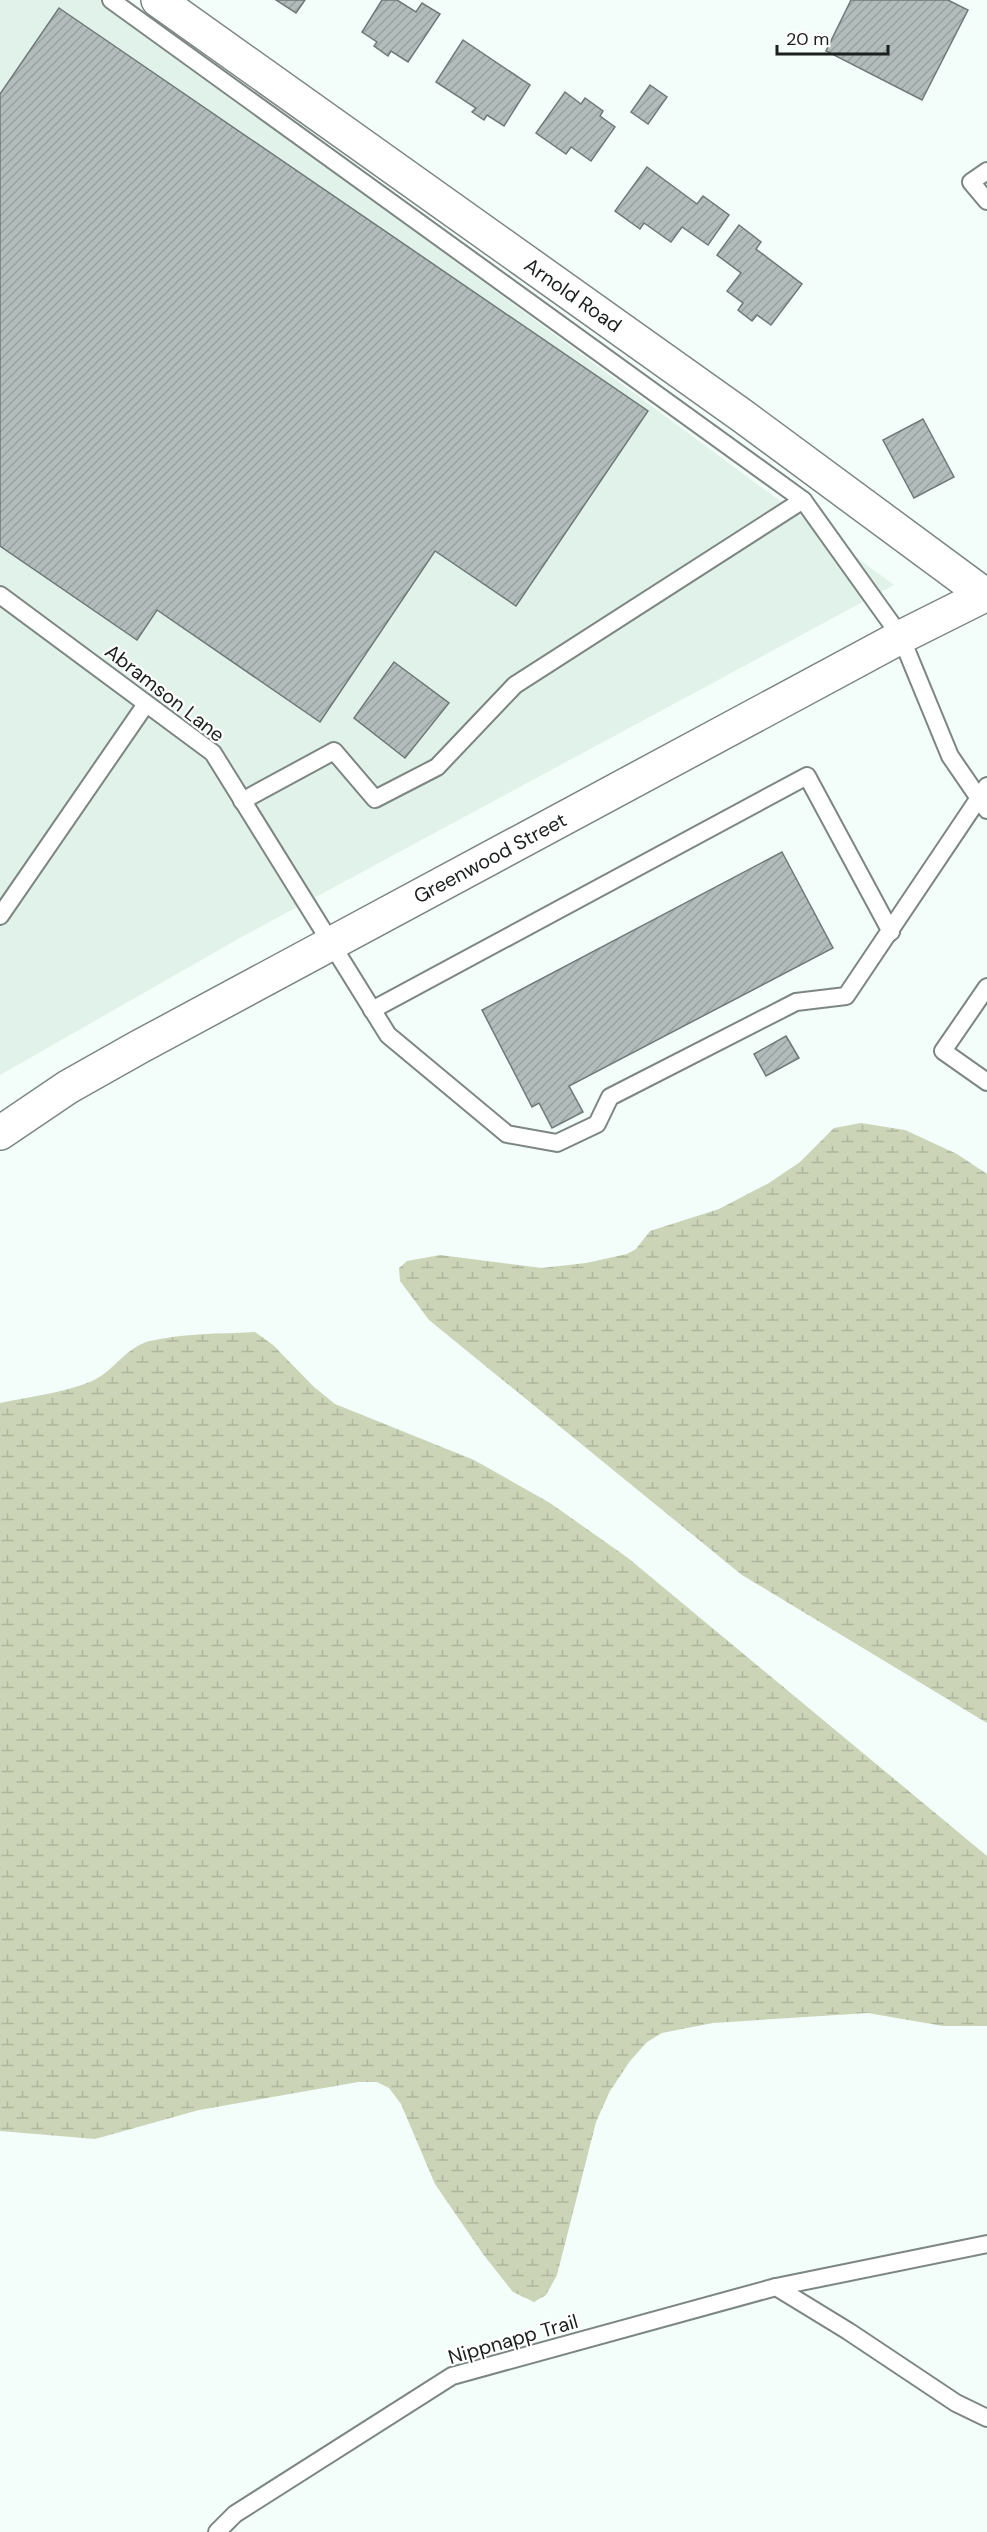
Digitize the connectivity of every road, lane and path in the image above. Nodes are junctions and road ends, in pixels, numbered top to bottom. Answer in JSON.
{"nodes":[{"id":1,"x":111,"y":0,"type":"edge"},
{"id":2,"x":158,"y":0,"type":"edge"},
{"id":3,"x":987,"y":171,"type":"edge"},
{"id":4,"x":987,"y":201,"type":"edge"},
{"id":5,"x":802,"y":500,"type":"junction"},
{"id":6,"x":986,"y":594,"type":"edge"},
{"id":7,"x":0,"y":595,"type":"edge"},
{"id":8,"x":901,"y":637,"type":"junction"},
{"id":9,"x":146,"y":704,"type":"junction"},
{"id":10,"x":984,"y":798,"type":"edge"},
{"id":11,"x":242,"y":801,"type":"junction"},
{"id":12,"x":0,"y":915,"type":"edge"},
{"id":13,"x":891,"y":932,"type":"junction"},
{"id":14,"x":331,"y":944,"type":"junction"},
{"id":15,"x":987,"y":987,"type":"edge"},
{"id":16,"x":372,"y":1010,"type":"junction"},
{"id":17,"x":987,"y":1082,"type":"edge"},
{"id":18,"x":0,"y":1133,"type":"edge"},
{"id":19,"x":987,"y":2244,"type":"edge"},
{"id":20,"x":776,"y":2287,"type":"junction"},
{"id":21,"x":987,"y":2418,"type":"edge"},
{"id":22,"x":217,"y":2532,"type":"edge"}],
"edges":[{"from":1,"to":5,"type":"lane"},
{"from":2,"to":6,"type":"main road","name":"Arnold Road"},
{"from":3,"to":4,"type":"lane"},
{"from":5,"to":8,"type":"lane"},
{"from":5,"to":11,"type":"lane"},
{"from":6,"to":8,"type":"main road","name":"Greenwood Street"},
{"from":7,"to":9,"type":"lane","name":"Abramson Lane"},
{"from":8,"to":10,"type":"lane"},
{"from":8,"to":14,"type":"main road","name":"Greenwood Street"},
{"from":9,"to":11,"type":"lane","name":"Abramson Lane"},
{"from":9,"to":12,"type":"lane"},
{"from":10,"to":13,"type":"lane","name":"Abramson Lane"},
{"from":11,"to":14,"type":"lane","name":"Abramson Lane"},
{"from":13,"to":16,"type":"lane","name":"Abramson Lane"},
{"from":13,"to":16,"type":"lane"},
{"from":14,"to":16,"type":"lane","name":"Abramson Lane"},
{"from":14,"to":18,"type":"main road","name":"Greenwood Street"},
{"from":15,"to":17,"type":"lane"},
{"from":19,"to":20,"type":"lane","name":"Nippnapp Trail"},
{"from":20,"to":21,"type":"lane"},
{"from":20,"to":22,"type":"lane","name":"Nippnapp Trail"}]}
